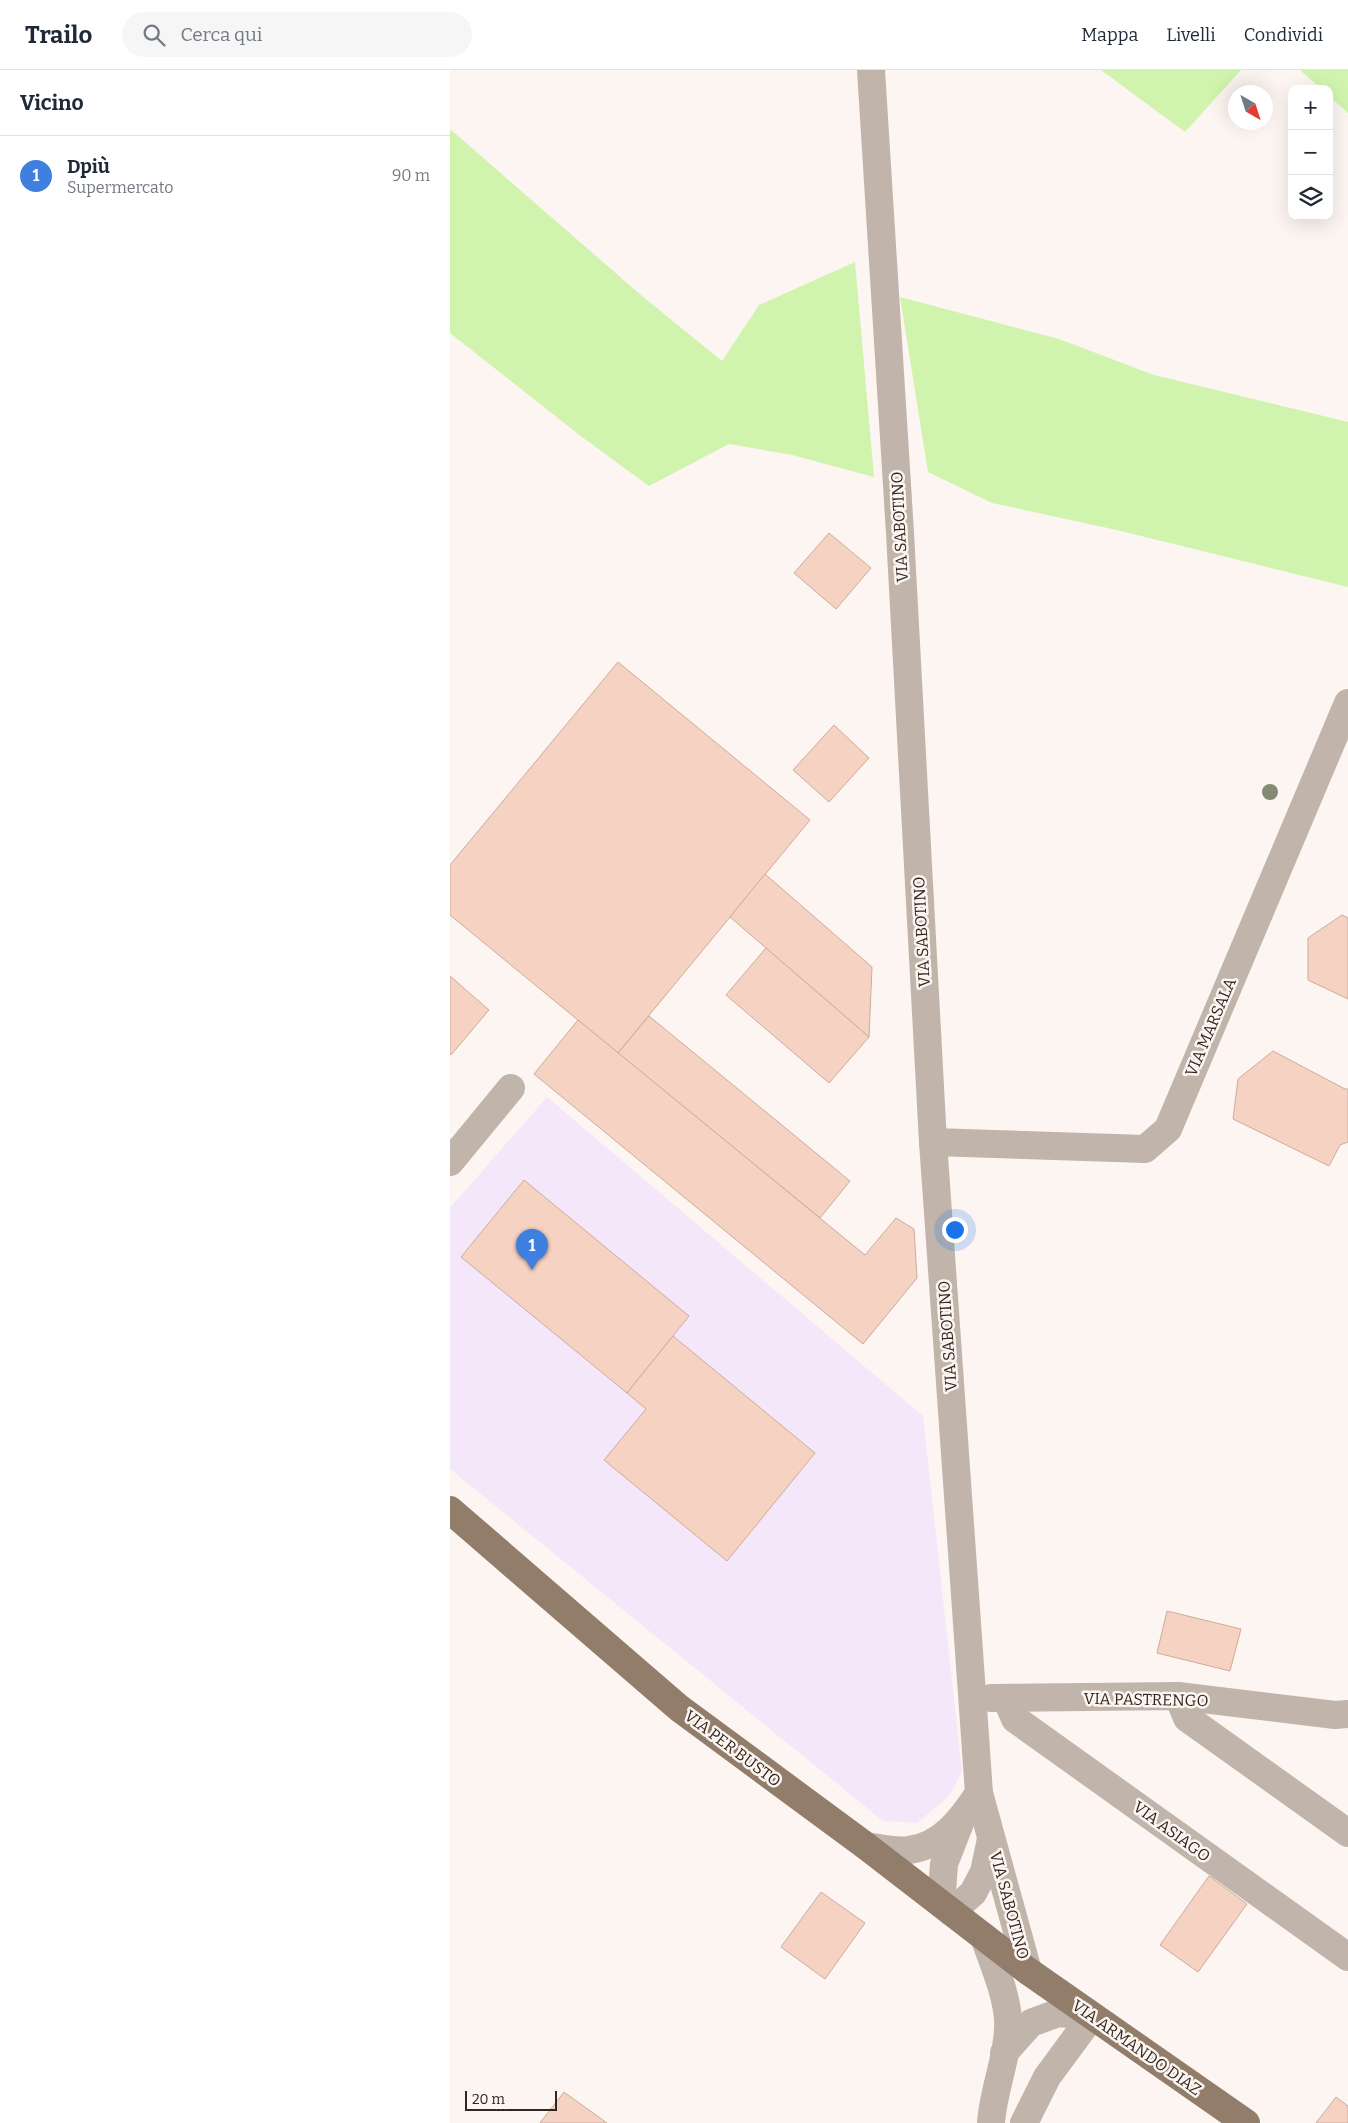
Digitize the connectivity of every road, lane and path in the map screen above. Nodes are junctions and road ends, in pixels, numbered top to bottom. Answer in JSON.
{"nodes":[{"id":1,"x":871,"y":70,"type":"edge"},
{"id":2,"x":1348,"y":703,"type":"edge"},
{"id":3,"x":511,"y":1088,"type":"dead end"},
{"id":4,"x":933,"y":1142,"type":"junction"},
{"id":5,"x":450,"y":1162,"type":"edge"},
{"id":6,"x":450,"y":1510,"type":"edge"},
{"id":7,"x":1178,"y":1696,"type":"junction"},
{"id":8,"x":973,"y":1698,"type":"junction"},
{"id":9,"x":1006,"y":1698,"type":"junction"},
{"id":10,"x":1348,"y":1714,"type":"edge"},
{"id":11,"x":979,"y":1793,"type":"junction"},
{"id":12,"x":961,"y":1820,"type":"junction"},
{"id":13,"x":1348,"y":1833,"type":"edge"},
{"id":14,"x":992,"y":1838,"type":"junction"},
{"id":15,"x":866,"y":1846,"type":"junction"},
{"id":16,"x":951,"y":1912,"type":"junction"},
{"id":17,"x":984,"y":1937,"type":"junction"},
{"id":18,"x":1348,"y":1957,"type":"edge"},
{"id":19,"x":1028,"y":1971,"type":"junction"},
{"id":20,"x":1092,"y":2016,"type":"junction"},
{"id":21,"x":1004,"y":2053,"type":"junction"},
{"id":22,"x":991,"y":2123,"type":"edge"},
{"id":23,"x":1024,"y":2123,"type":"edge"},
{"id":24,"x":1246,"y":2123,"type":"edge"}],
"edges":[{"from":1,"to":4,"type":"street","name":"VIA SABOTINO"},
{"from":2,"to":4,"type":"street","name":"VIA MARSALA"},
{"from":3,"to":5,"type":"street"},
{"from":4,"to":8,"type":"street","name":"VIA SABOTINO"},
{"from":6,"to":15,"type":"main road","name":"VIA PER BUSTO"},
{"from":7,"to":9,"type":"street","name":"VIA PASTRENGO"},
{"from":7,"to":10,"type":"street","name":"VIA PASTRENGO"},
{"from":7,"to":13,"type":"street"},
{"from":8,"to":9,"type":"street","name":"VIA PASTRENGO"},
{"from":8,"to":11,"type":"street","name":"VIA SABOTINO"},
{"from":9,"to":18,"type":"street","name":"VIA ASIAGO"},
{"from":11,"to":12,"type":"street"},
{"from":11,"to":14,"type":"street","name":"VIA SABOTINO"},
{"from":12,"to":15,"type":"street"},
{"from":12,"to":16,"type":"street"},
{"from":14,"to":16,"type":"street","name":"VIA SABOTINO"},
{"from":14,"to":19,"type":"street","name":"VIA SABOTINO"},
{"from":15,"to":16,"type":"main road","name":"VIA PER BUSTO"},
{"from":16,"to":17,"type":"main road","name":"VIA PER BUSTO"},
{"from":17,"to":19,"type":"main road","name":"VIA PER BUSTO"},
{"from":17,"to":21,"type":"street"},
{"from":19,"to":20,"type":"main road","name":"VIA ARMANDO DIAZ"},
{"from":20,"to":21,"type":"street"},
{"from":20,"to":23,"type":"street"},
{"from":20,"to":24,"type":"main road","name":"VIA ARMANDO DIAZ"},
{"from":21,"to":22,"type":"street"}]}
